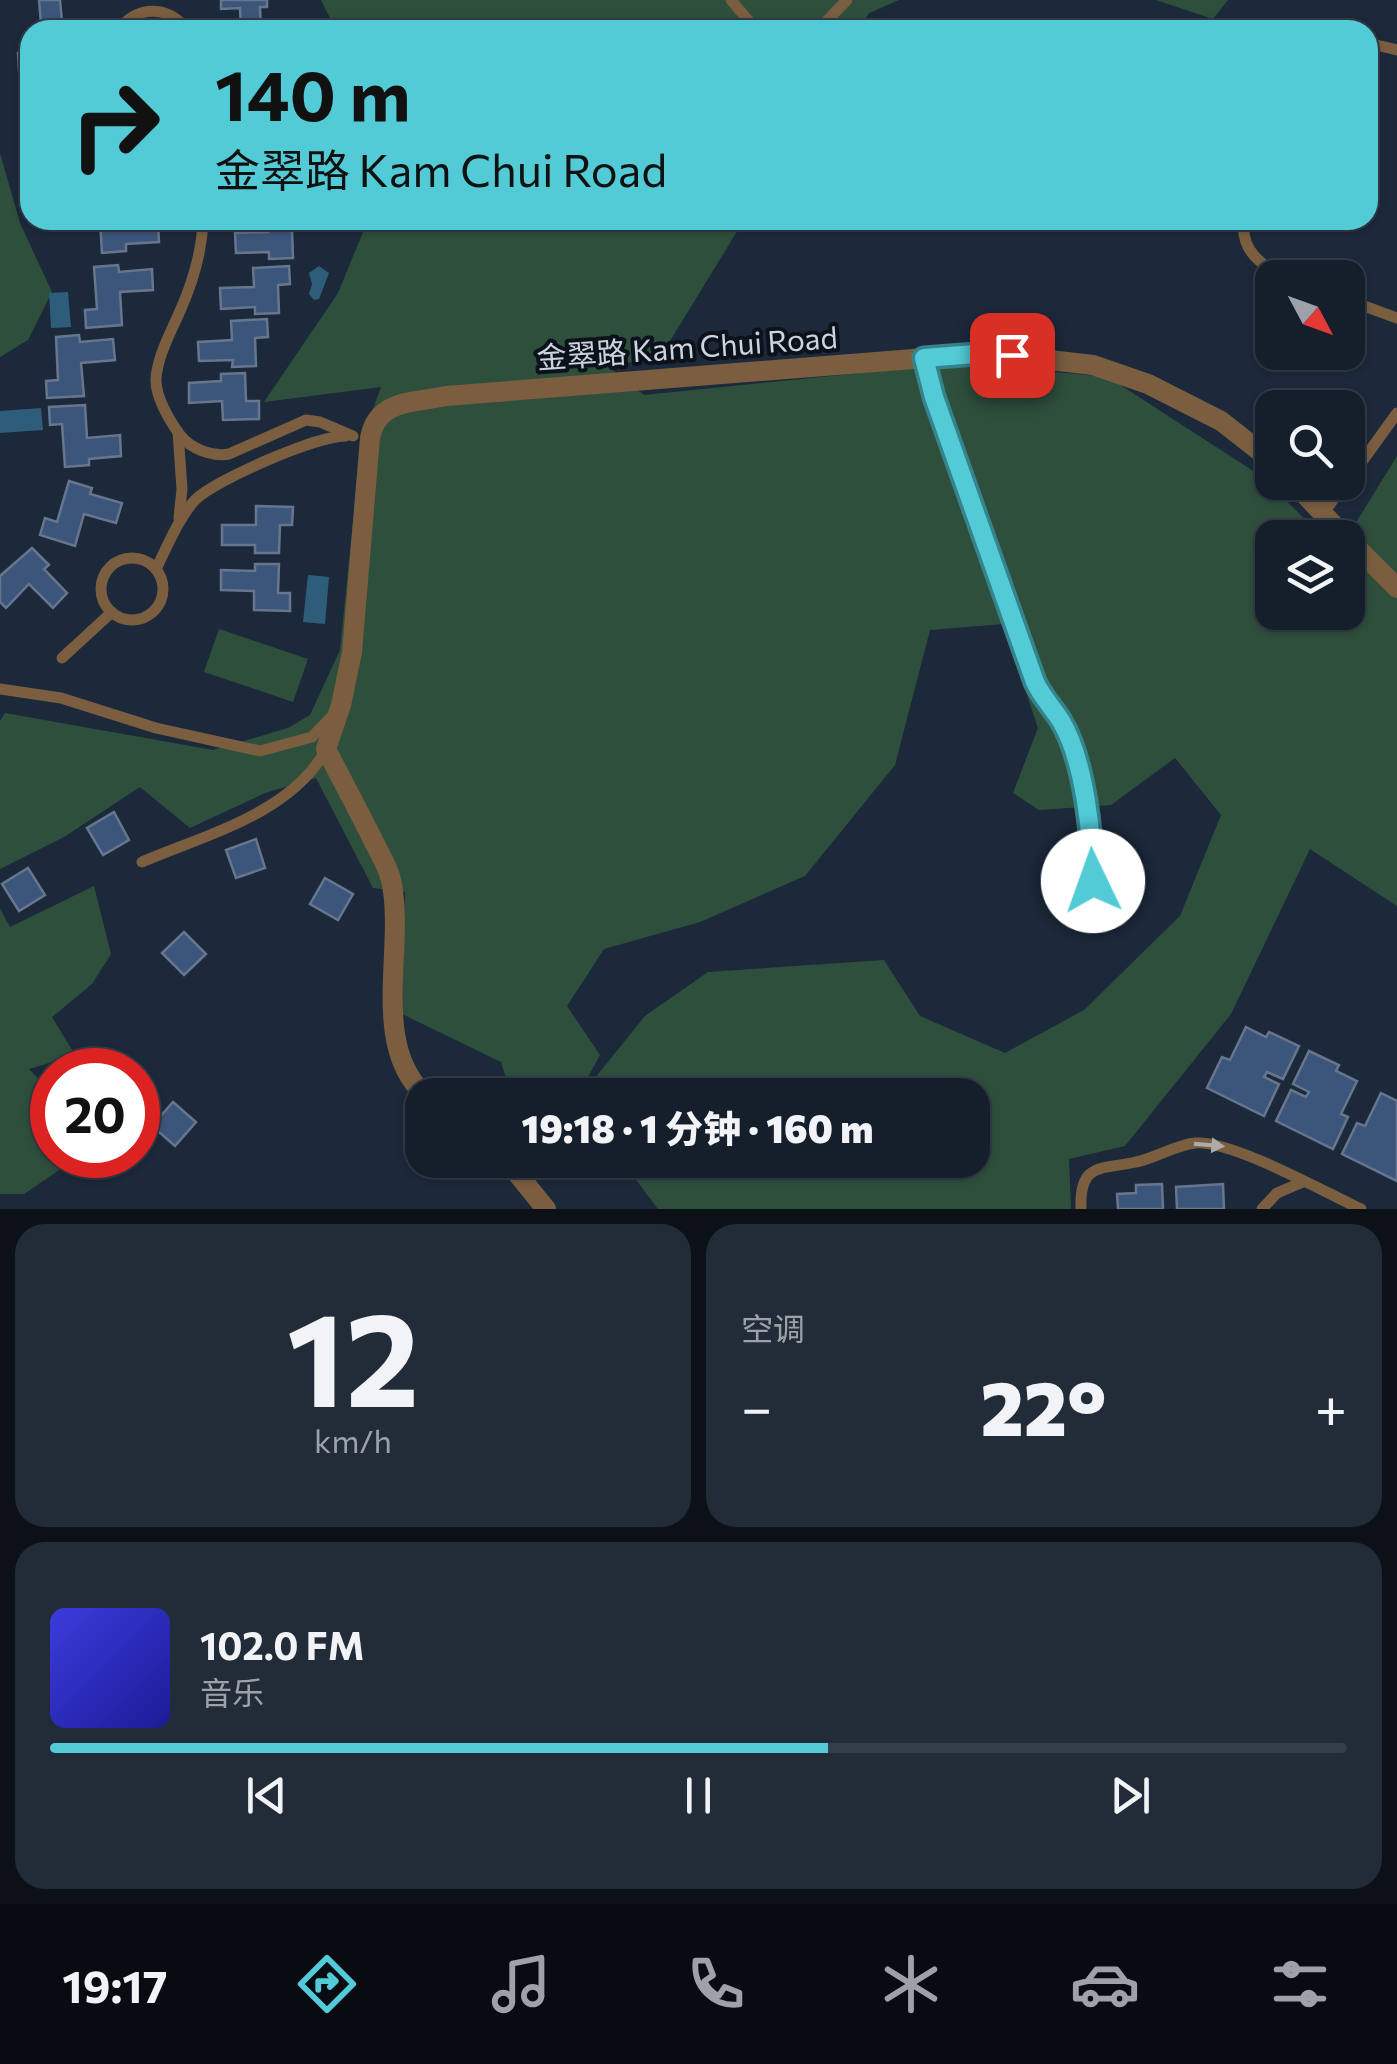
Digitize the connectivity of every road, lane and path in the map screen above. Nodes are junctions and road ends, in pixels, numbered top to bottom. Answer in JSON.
{"nodes":[{"id":1,"x":731,"y":0,"type":"edge"},
{"id":2,"x":847,"y":0,"type":"edge"},
{"id":3,"x":129,"y":20,"type":"edge"},
{"id":4,"x":178,"y":20,"type":"edge"},
{"id":5,"x":748,"y":20,"type":"edge"},
{"id":6,"x":828,"y":20,"type":"edge"},
{"id":7,"x":202,"y":230,"type":"edge"},
{"id":8,"x":1242,"y":230,"type":"edge"},
{"id":9,"x":1258,"y":260,"type":"edge"},
{"id":10,"x":1365,"y":306,"type":"edge"},
{"id":11,"x":1397,"y":318,"type":"edge"},
{"id":12,"x":924,"y":358,"type":"junction"},
{"id":13,"x":1397,"y":412,"type":"edge"},
{"id":14,"x":178,"y":432,"type":"junction"},
{"id":15,"x":362,"y":437,"type":"junction"},
{"id":16,"x":1255,"y":447,"type":"edge"},
{"id":17,"x":217,"y":456,"type":"junction"},
{"id":18,"x":1365,"y":457,"type":"edge"},
{"id":19,"x":238,"y":474,"type":"junction"},
{"id":20,"x":1311,"y":500,"type":"edge"},
{"id":21,"x":1334,"y":500,"type":"edge"},
{"id":22,"x":1324,"y":514,"type":"junction"},
{"id":23,"x":1330,"y":520,"type":"edge"},
{"id":24,"x":175,"y":532,"type":"junction"},
{"id":25,"x":1365,"y":556,"type":"edge"},
{"id":26,"x":156,"y":569,"type":"junction"},
{"id":27,"x":1397,"y":588,"type":"edge"},
{"id":28,"x":112,"y":612,"type":"junction"},
{"id":29,"x":62,"y":658,"type":"dead end"},
{"id":30,"x":0,"y":689,"type":"edge"},
{"id":31,"x":341,"y":705,"type":"junction"},
{"id":32,"x":326,"y":748,"type":"junction"},
{"id":33,"x":142,"y":862,"type":"dead end"},
{"id":34,"x":1088,"y":908,"type":"dead end"},
{"id":35,"x":409,"y":1078,"type":"edge"},
{"id":36,"x":521,"y":1178,"type":"edge"},
{"id":37,"x":1303,"y":1182,"type":"junction"},
{"id":38,"x":546,"y":1209,"type":"edge"},
{"id":39,"x":1081,"y":1209,"type":"edge"},
{"id":40,"x":1262,"y":1209,"type":"edge"},
{"id":41,"x":1361,"y":1209,"type":"edge"}],
"edges":[{"from":1,"to":5,"type":"lane"},
{"from":2,"to":6,"type":"lane"},
{"from":3,"to":4,"type":"lane"},
{"from":7,"to":14,"type":"lane"},
{"from":8,"to":9,"type":"lane"},
{"from":10,"to":11,"type":"lane"},
{"from":12,"to":15,"type":"street","name":"金翠路 Kam Chui Road"},
{"from":12,"to":16,"type":"street","name":"金翠路 Kam Chui Road"},
{"from":12,"to":34,"type":"lane"},
{"from":13,"to":18,"type":"lane"},
{"from":14,"to":17,"type":"lane"},
{"from":14,"to":24,"type":"lane"},
{"from":15,"to":17,"type":"lane"},
{"from":15,"to":19,"type":"lane"},
{"from":15,"to":31,"type":"street"},
{"from":17,"to":19,"type":"lane"},
{"from":19,"to":24,"type":"lane"},
{"from":20,"to":22,"type":"street"},
{"from":21,"to":22,"type":"lane"},
{"from":22,"to":23,"type":"street"},
{"from":24,"to":26,"type":"lane"},
{"from":25,"to":27,"type":"street"},
{"from":26,"to":28,"type":"lane"},
{"from":26,"to":28,"type":"lane"},
{"from":28,"to":29,"type":"lane"},
{"from":30,"to":31,"type":"lane"},
{"from":31,"to":32,"type":"street"},
{"from":32,"to":33,"type":"lane"},
{"from":32,"to":35,"type":"street"},
{"from":36,"to":38,"type":"street"},
{"from":39,"to":37,"type":"lane","one_way":true},
{"from":37,"to":40,"type":"lane"},
{"from":37,"to":41,"type":"lane"}]}
